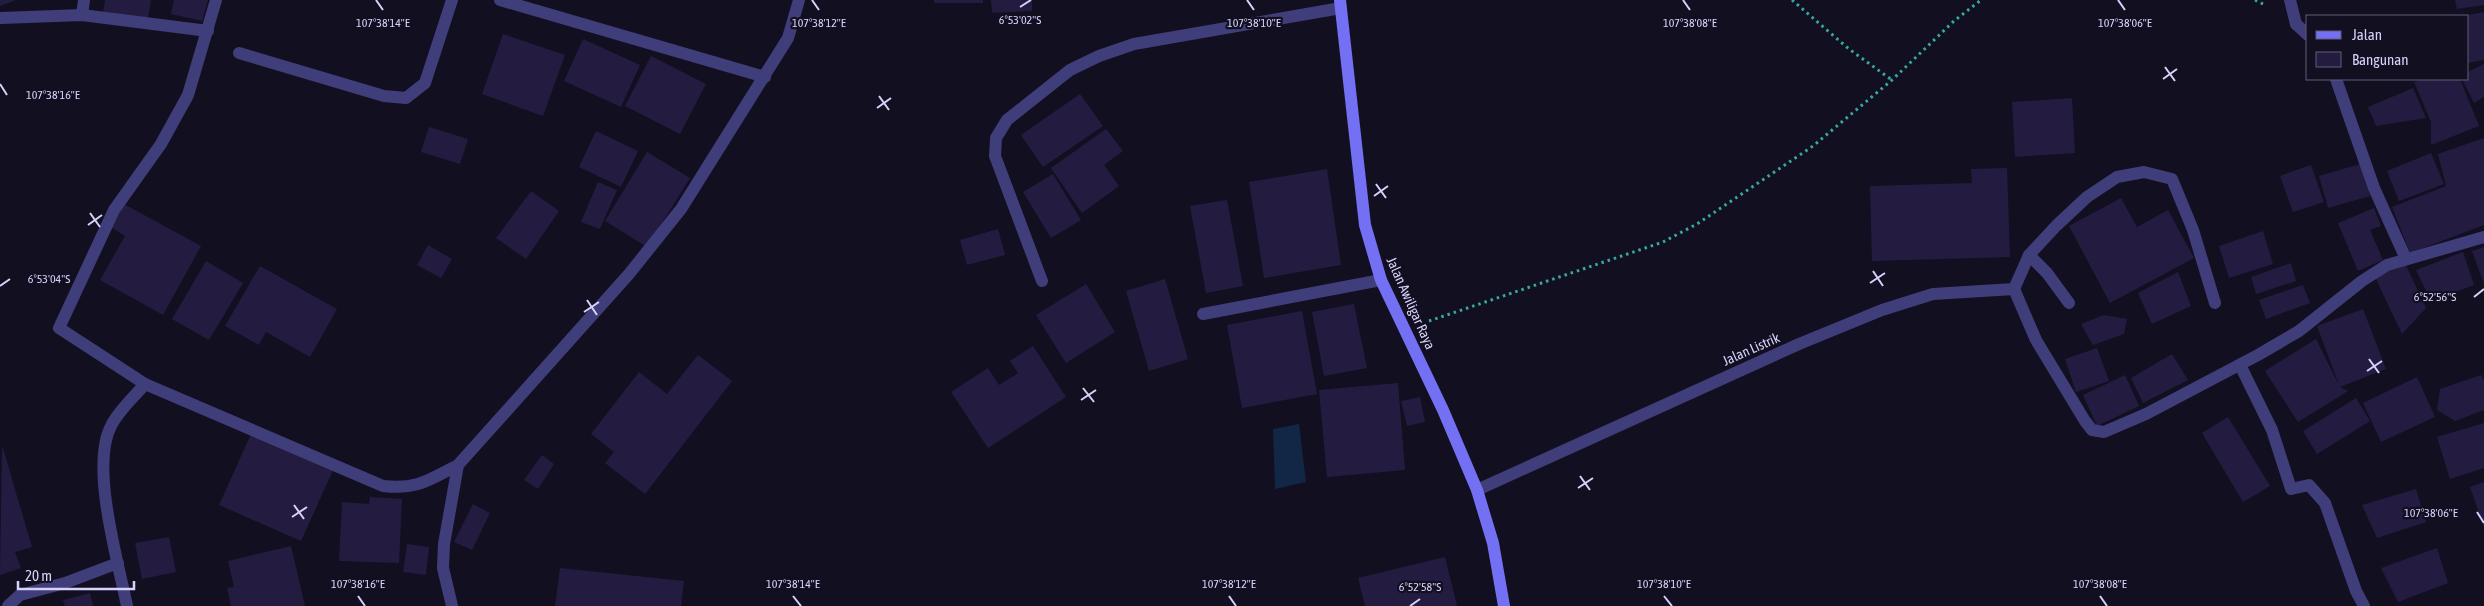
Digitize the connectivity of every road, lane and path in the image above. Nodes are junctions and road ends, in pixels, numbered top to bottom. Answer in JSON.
{"nodes":[{"id":1,"x":84,"y":0,"type":"edge"},
{"id":2,"x":216,"y":0,"type":"edge"},
{"id":3,"x":452,"y":0,"type":"edge"},
{"id":4,"x":500,"y":0,"type":"edge"},
{"id":5,"x":799,"y":0,"type":"edge"},
{"id":6,"x":1792,"y":0,"type":"edge"},
{"id":7,"x":1981,"y":0,"type":"edge"},
{"id":8,"x":2290,"y":0,"type":"edge"},
{"id":9,"x":1340,"y":4,"type":"edge"},
{"id":10,"x":82,"y":15,"type":"junction"},
{"id":11,"x":0,"y":19,"type":"edge"},
{"id":12,"x":208,"y":31,"type":"junction"},
{"id":13,"x":2306,"y":33,"type":"edge"},
{"id":14,"x":239,"y":53,"type":"dead end"},
{"id":15,"x":764,"y":77,"type":"junction"},
{"id":16,"x":1892,"y":80,"type":"junction"},
{"id":17,"x":2336,"y":80,"type":"edge"},
{"id":18,"x":2484,"y":237,"type":"edge"},
{"id":19,"x":2029,"y":254,"type":"junction"},
{"id":20,"x":2406,"y":259,"type":"junction"},
{"id":21,"x":1381,"y":280,"type":"junction"},
{"id":22,"x":1042,"y":281,"type":"dead end"},
{"id":23,"x":2014,"y":289,"type":"junction"},
{"id":24,"x":2069,"y":303,"type":"dead end"},
{"id":25,"x":2215,"y":303,"type":"dead end"},
{"id":26,"x":1203,"y":314,"type":"dead end"},
{"id":27,"x":1404,"y":329,"type":"junction"},
{"id":28,"x":2240,"y":365,"type":"junction"},
{"id":29,"x":145,"y":384,"type":"junction"},
{"id":30,"x":458,"y":465,"type":"junction"},
{"id":31,"x":1477,"y":490,"type":"junction"},
{"id":32,"x":118,"y":563,"type":"junction"},
{"id":33,"x":8,"y":606,"type":"edge"},
{"id":34,"x":127,"y":606,"type":"edge"},
{"id":35,"x":452,"y":606,"type":"edge"},
{"id":36,"x":1504,"y":606,"type":"edge"},
{"id":37,"x":2364,"y":606,"type":"edge"}],
"edges":[{"from":1,"to":10,"type":"street"},
{"from":2,"to":12,"type":"street"},
{"from":3,"to":14,"type":"street"},
{"from":4,"to":15,"type":"street"},
{"from":5,"to":15,"type":"street"},
{"from":6,"to":16,"type":"path"},
{"from":7,"to":16,"type":"path"},
{"from":8,"to":13,"type":"street"},
{"from":9,"to":21,"type":"street","name":"Jalan Awiligar Raya"},
{"from":9,"to":22,"type":"street"},
{"from":10,"to":11,"type":"street"},
{"from":10,"to":12,"type":"street"},
{"from":12,"to":29,"type":"street"},
{"from":15,"to":30,"type":"street"},
{"from":16,"to":27,"type":"path"},
{"from":17,"to":20,"type":"street"},
{"from":18,"to":20,"type":"street"},
{"from":19,"to":23,"type":"street"},
{"from":19,"to":24,"type":"street"},
{"from":19,"to":25,"type":"street"},
{"from":20,"to":28,"type":"street"},
{"from":21,"to":26,"type":"street"},
{"from":21,"to":27,"type":"street","name":"Jalan Awiligar Raya"},
{"from":23,"to":28,"type":"street"},
{"from":23,"to":31,"type":"street","name":"Jalan Listrik"},
{"from":27,"to":31,"type":"street","name":"Jalan Awiligar Raya"},
{"from":28,"to":37,"type":"street"},
{"from":29,"to":30,"type":"street"},
{"from":29,"to":32,"type":"street"},
{"from":30,"to":35,"type":"street"},
{"from":31,"to":36,"type":"street","name":"Jalan Awiligar Raya"},
{"from":32,"to":33,"type":"street"},
{"from":32,"to":34,"type":"street"}]}
